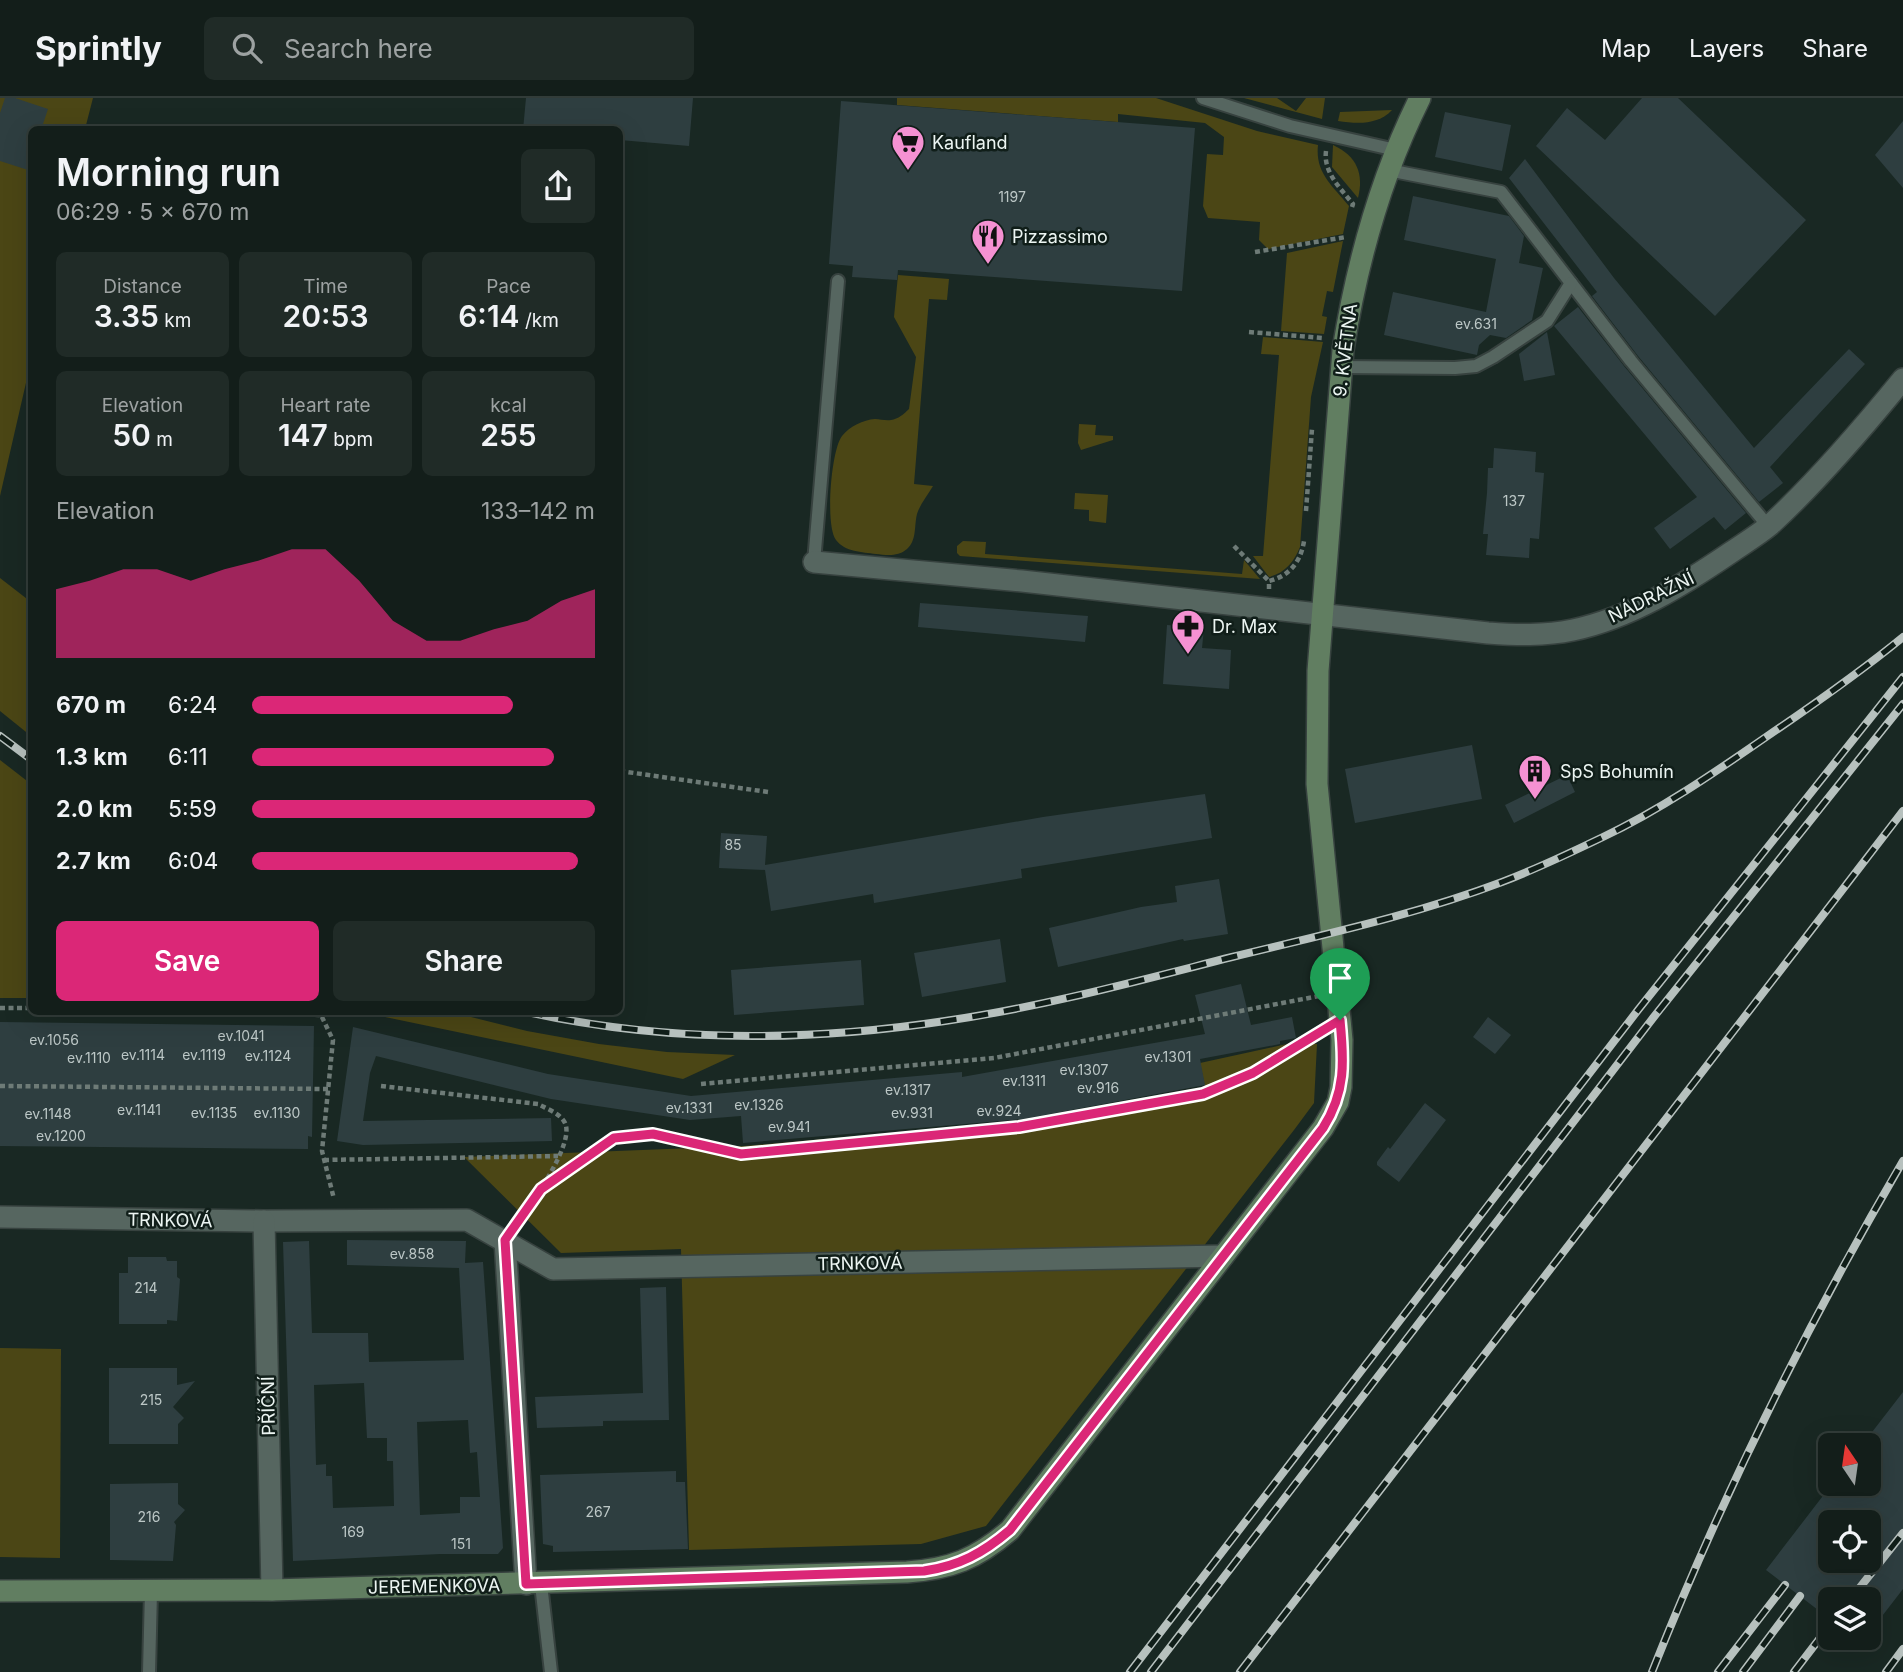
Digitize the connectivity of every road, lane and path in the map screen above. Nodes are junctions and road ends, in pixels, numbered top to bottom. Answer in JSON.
{"nodes":[{"id":1,"x":1203,"y":98,"type":"edge"},
{"id":2,"x":1420,"y":98,"type":"edge"},
{"id":3,"x":1392,"y":160,"type":"junction"},
{"id":4,"x":1346,"y":237,"type":"dead end"},
{"id":5,"x":1255,"y":252,"type":"dead end"},
{"id":6,"x":838,"y":281,"type":"dead end"},
{"id":7,"x":1571,"y":283,"type":"junction"},
{"id":8,"x":1249,"y":332,"type":"dead end"},
{"id":9,"x":1327,"y":339,"type":"dead end"},
{"id":10,"x":1341,"y":367,"type":"junction"},
{"id":11,"x":1903,"y":379,"type":"edge"},
{"id":12,"x":1768,"y":526,"type":"junction"},
{"id":13,"x":1234,"y":546,"type":"dead end"},
{"id":14,"x":814,"y":562,"type":"joint"},
{"id":15,"x":1269,"y":581,"type":"dead end"},
{"id":16,"x":1322,"y":614,"type":"junction"},
{"id":17,"x":623,"y":772,"type":"edge"},
{"id":18,"x":768,"y":792,"type":"dead end"},
{"id":19,"x":1337,"y":992,"type":"junction"},
{"id":20,"x":0,"y":1008,"type":"edge"},
{"id":21,"x":28,"y":1008,"type":"edge"},
{"id":22,"x":321,"y":1015,"type":"edge"},
{"id":23,"x":1341,"y":1030,"type":"junction"},
{"id":24,"x":701,"y":1084,"type":"dead end"},
{"id":25,"x":0,"y":1086,"type":"edge"},
{"id":26,"x":381,"y":1086,"type":"dead end"},
{"id":27,"x":328,"y":1089,"type":"junction"},
{"id":28,"x":558,"y":1156,"type":"junction"},
{"id":29,"x":324,"y":1160,"type":"junction"},
{"id":30,"x":541,"y":1189,"type":"junction"},
{"id":31,"x":0,"y":1217,"type":"edge"},
{"id":32,"x":340,"y":1220,"type":"junction"},
{"id":33,"x":264,"y":1221,"type":"junction"},
{"id":34,"x":505,"y":1240,"type":"junction"},
{"id":35,"x":1223,"y":1256,"type":"junction"},
{"id":36,"x":533,"y":1584,"type":"junction"},
{"id":37,"x":272,"y":1590,"type":"junction"},
{"id":38,"x":0,"y":1591,"type":"edge"},
{"id":39,"x":151,"y":1591,"type":"junction"},
{"id":40,"x":149,"y":1672,"type":"edge"},
{"id":41,"x":551,"y":1672,"type":"edge"}],
"edges":[{"from":1,"to":3,"type":"lane"},
{"from":2,"to":3,"type":"street","name":"9. KVĚTNA"},
{"from":3,"to":7,"type":"lane"},
{"from":3,"to":10,"type":"street","name":"9. KVĚTNA"},
{"from":4,"to":5,"type":"path"},
{"from":6,"to":14,"type":"lane"},
{"from":7,"to":10,"type":"lane"},
{"from":7,"to":12,"type":"lane"},
{"from":8,"to":9,"type":"path"},
{"from":10,"to":16,"type":"street","name":"9. KVĚTNA"},
{"from":11,"to":12,"type":"street","name":"NÁDRAŽNÍ"},
{"from":12,"to":16,"type":"street","name":"NÁDRAŽNÍ"},
{"from":13,"to":15,"type":"path"},
{"from":14,"to":16,"type":"street"},
{"from":16,"to":19,"type":"street","name":"9. KVĚTNA"},
{"from":17,"to":18,"type":"path"},
{"from":19,"to":23,"type":"street","name":"9. KVĚTNA"},
{"from":19,"to":24,"type":"path"},
{"from":20,"to":21,"type":"path"},
{"from":22,"to":27,"type":"path"},
{"from":23,"to":30,"type":"path"},
{"from":23,"to":35,"type":"street","name":"JEREMENKOVA"},
{"from":25,"to":27,"type":"path"},
{"from":26,"to":28,"type":"path"},
{"from":27,"to":29,"type":"path"},
{"from":28,"to":29,"type":"path"},
{"from":28,"to":30,"type":"path"},
{"from":29,"to":32,"type":"path"},
{"from":30,"to":34,"type":"path"},
{"from":31,"to":33,"type":"street","name":"TRNKOVÁ"},
{"from":32,"to":33,"type":"street","name":"TRNKOVÁ"},
{"from":32,"to":34,"type":"street","name":"TRNKOVÁ"},
{"from":33,"to":37,"type":"street","name":"PŘÍČNÍ"},
{"from":34,"to":35,"type":"street","name":"TRNKOVÁ"},
{"from":34,"to":36,"type":"street"},
{"from":35,"to":36,"type":"street","name":"JEREMENKOVA"},
{"from":36,"to":37,"type":"street","name":"JEREMENKOVA"},
{"from":36,"to":41,"type":"lane"},
{"from":37,"to":39,"type":"street","name":"JEREMENKOVA"},
{"from":38,"to":39,"type":"street","name":"JEREMENKOVA"},
{"from":39,"to":40,"type":"lane"}]}
